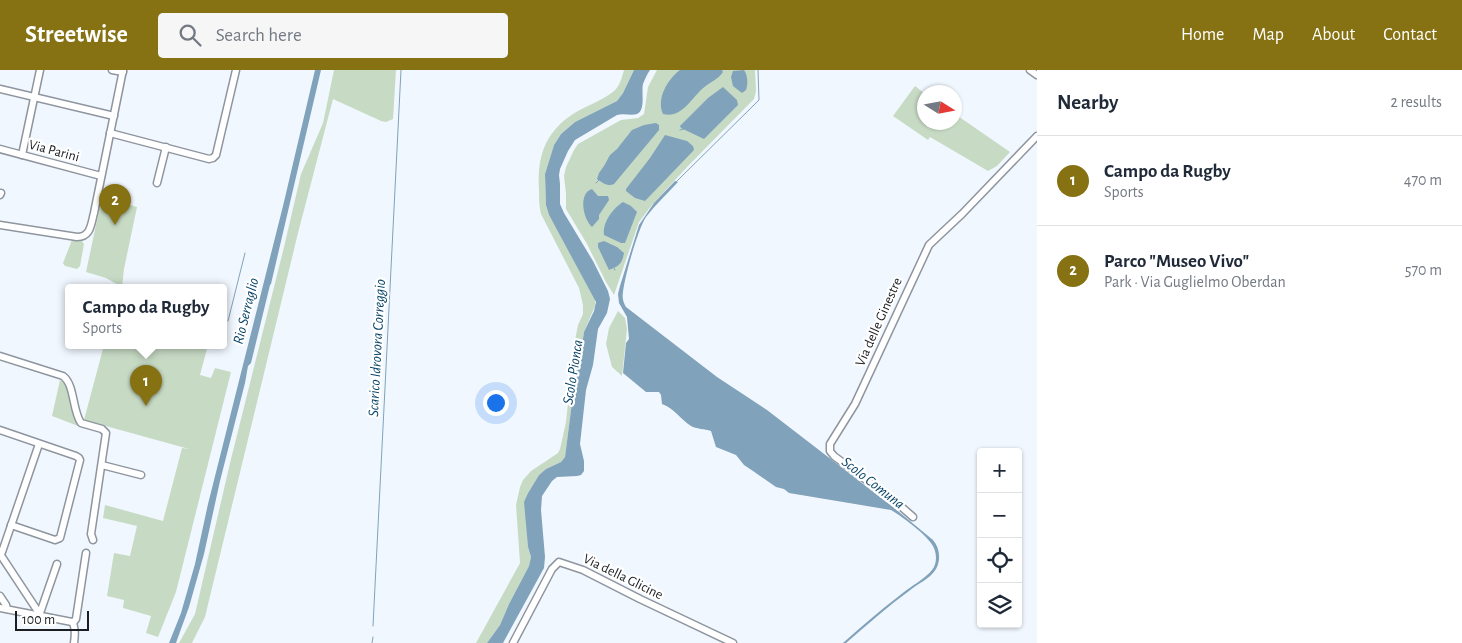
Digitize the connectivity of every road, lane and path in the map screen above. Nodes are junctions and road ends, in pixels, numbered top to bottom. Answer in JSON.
{"nodes":[{"id":1,"x":40,"y":70,"type":"edge"},
{"id":2,"x":112,"y":70,"type":"edge"},
{"id":3,"x":236,"y":70,"type":"edge"},
{"id":4,"x":1030,"y":70,"type":"edge"},
{"id":5,"x":123,"y":71,"type":"edge"},
{"id":6,"x":1037,"y":75,"type":"edge"},
{"id":7,"x":0,"y":89,"type":"edge"},
{"id":8,"x":34,"y":98,"type":"junction"},
{"id":9,"x":114,"y":116,"type":"junction"},
{"id":10,"x":110,"y":133,"type":"junction"},
{"id":11,"x":1037,"y":136,"type":"edge"},
{"id":12,"x":166,"y":148,"type":"junction"},
{"id":13,"x":0,"y":149,"type":"edge"},
{"id":14,"x":22,"y":155,"type":"junction"},
{"id":15,"x":101,"y":176,"type":"junction"},
{"id":16,"x":157,"y":183,"type":"dead end"},
{"id":17,"x":0,"y":225,"type":"edge"},
{"id":18,"x":0,"y":356,"type":"edge"},
{"id":19,"x":0,"y":430,"type":"edge"},
{"id":20,"x":39,"y":444,"type":"junction"},
{"id":21,"x":102,"y":465,"type":"junction"},
{"id":22,"x":141,"y":475,"type":"dead end"},
{"id":23,"x":913,"y":517,"type":"dead end"},
{"id":24,"x":11,"y":525,"type":"junction"},
{"id":25,"x":93,"y":540,"type":"dead end"},
{"id":26,"x":86,"y":552,"type":"dead end"},
{"id":27,"x":0,"y":554,"type":"edge"},
{"id":28,"x":57,"y":564,"type":"dead end"},
{"id":29,"x":0,"y":596,"type":"edge"},
{"id":30,"x":3,"y":609,"type":"edge"},
{"id":31,"x":39,"y":616,"type":"junction"},
{"id":32,"x":73,"y":623,"type":"junction"},
{"id":33,"x":74,"y":643,"type":"edge"},
{"id":34,"x":513,"y":643,"type":"edge"},
{"id":35,"x":734,"y":643,"type":"edge"}],
"edges":[{"from":1,"to":8,"type":"street"},
{"from":2,"to":5,"type":"street"},
{"from":3,"to":12,"type":"street"},
{"from":4,"to":6,"type":"street"},
{"from":5,"to":9,"type":"street"},
{"from":7,"to":8,"type":"street"},
{"from":8,"to":9,"type":"street"},
{"from":8,"to":14,"type":"street"},
{"from":9,"to":10,"type":"street"},
{"from":10,"to":12,"type":"street"},
{"from":10,"to":15,"type":"street"},
{"from":11,"to":23,"type":"street","name":"Via delle Ginestre"},
{"from":12,"to":16,"type":"street"},
{"from":13,"to":14,"type":"street","name":"Via Parini"},
{"from":14,"to":15,"type":"street","name":"Via Parini"},
{"from":15,"to":17,"type":"street"},
{"from":18,"to":21,"type":"street"},
{"from":19,"to":20,"type":"street"},
{"from":20,"to":24,"type":"street"},
{"from":20,"to":24,"type":"street"},
{"from":21,"to":22,"type":"street"},
{"from":21,"to":25,"type":"street"},
{"from":24,"to":27,"type":"street"},
{"from":26,"to":32,"type":"street"},
{"from":27,"to":31,"type":"street"},
{"from":28,"to":31,"type":"street"},
{"from":29,"to":30,"type":"street"},
{"from":30,"to":31,"type":"street"},
{"from":31,"to":32,"type":"street"},
{"from":32,"to":33,"type":"street"},
{"from":34,"to":35,"type":"street","name":"Via della Glicine"}]}
